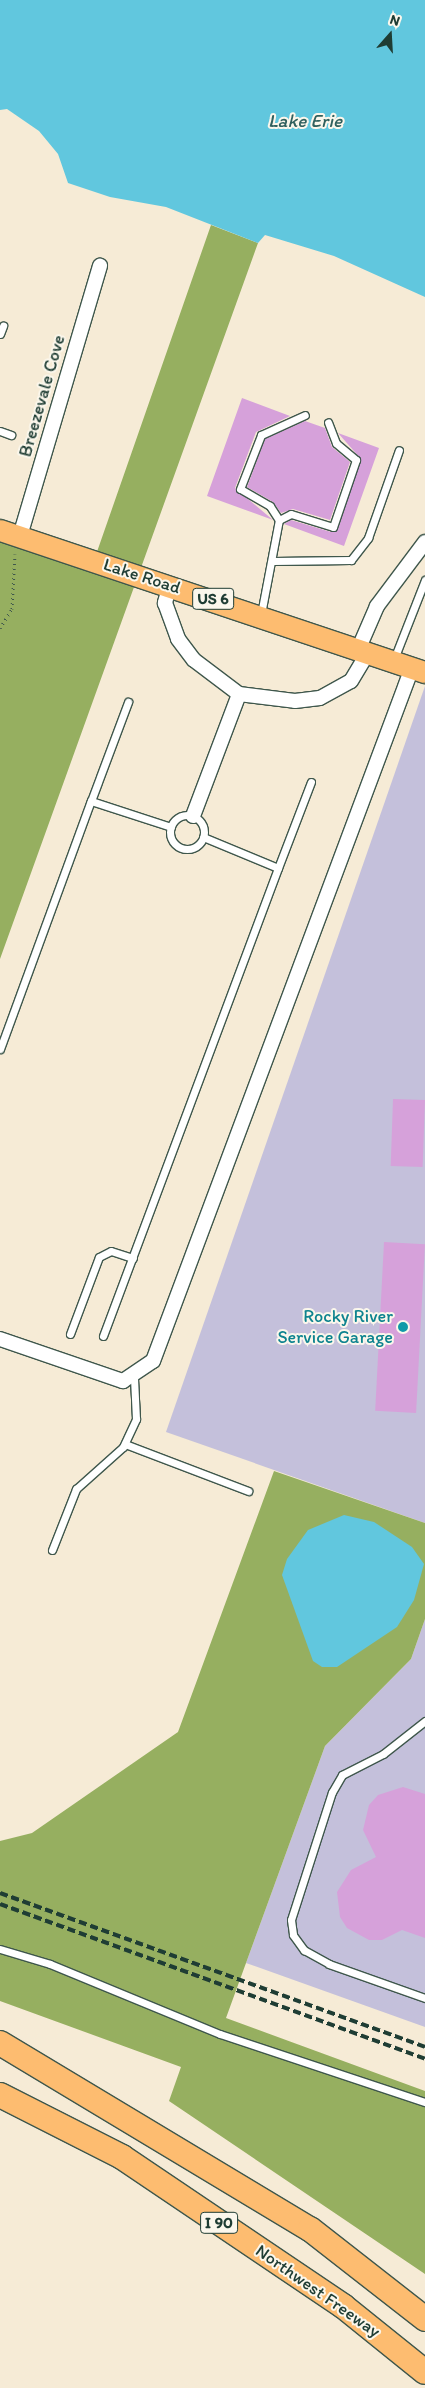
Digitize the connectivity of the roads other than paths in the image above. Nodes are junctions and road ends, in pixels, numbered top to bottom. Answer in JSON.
{"nodes":[{"id":1,"x":100,"y":266,"type":"dead end"},
{"id":2,"x":3,"y":326,"type":"dead end"},
{"id":3,"x":0,"y":334,"type":"edge"},
{"id":4,"x":305,"y":415,"type":"dead end"},
{"id":5,"x":328,"y":422,"type":"dead end"},
{"id":6,"x":0,"y":431,"type":"edge"},
{"id":7,"x":11,"y":435,"type":"dead end"},
{"id":8,"x":399,"y":450,"type":"dead end"},
{"id":9,"x":279,"y":520,"type":"junction"},
{"id":10,"x":0,"y":530,"type":"edge"},
{"id":11,"x":425,"y":542,"type":"edge"},
{"id":12,"x":17,"y":545,"type":"junction"},
{"id":13,"x":273,"y":561,"type":"junction"},
{"id":14,"x":425,"y":580,"type":"edge"},
{"id":15,"x":170,"y":585,"type":"junction"},
{"id":16,"x":260,"y":614,"type":"junction"},
{"id":17,"x":363,"y":652,"type":"junction"},
{"id":18,"x":410,"y":667,"type":"edge"},
{"id":19,"x":239,"y":694,"type":"junction"},
{"id":20,"x":128,"y":702,"type":"dead end"},
{"id":21,"x":311,"y":782,"type":"dead end"},
{"id":22,"x":91,"y":801,"type":"junction"},
{"id":23,"x":193,"y":816,"type":"junction"},
{"id":24,"x":171,"y":827,"type":"junction"},
{"id":25,"x":204,"y":837,"type":"junction"},
{"id":26,"x":278,"y":868,"type":"junction"},
{"id":27,"x":0,"y":1049,"type":"edge"},
{"id":28,"x":133,"y":1258,"type":"junction"},
{"id":29,"x":70,"y":1334,"type":"dead end"},
{"id":30,"x":103,"y":1336,"type":"dead end"},
{"id":31,"x":0,"y":1339,"type":"edge"},
{"id":32,"x":134,"y":1378,"type":"junction"},
{"id":33,"x":125,"y":1444,"type":"junction"},
{"id":34,"x":248,"y":1491,"type":"dead end"},
{"id":35,"x":52,"y":1550,"type":"dead end"},
{"id":36,"x":425,"y":1720,"type":"edge"},
{"id":37,"x":0,"y":1949,"type":"edge"},
{"id":38,"x":425,"y":1998,"type":"edge"},
{"id":39,"x":0,"y":2043,"type":"edge"},
{"id":40,"x":0,"y":2095,"type":"edge"},
{"id":41,"x":425,"y":2102,"type":"edge"},
{"id":42,"x":425,"y":2319,"type":"edge"},
{"id":43,"x":425,"y":2372,"type":"edge"}],
"edges":[{"from":1,"to":12,"type":"street","name":"Breezevale Cove"},
{"from":2,"to":3,"type":"lane"},
{"from":4,"to":9,"type":"lane"},
{"from":5,"to":9,"type":"lane"},
{"from":6,"to":7,"type":"lane"},
{"from":8,"to":13,"type":"lane"},
{"from":9,"to":13,"type":"lane"},
{"from":10,"to":12,"type":"main road","name":"Lake Road","number":"US 6"},
{"from":11,"to":17,"type":"street"},
{"from":12,"to":15,"type":"main road","name":"Lake Road","number":"US 6"},
{"from":13,"to":16,"type":"lane"},
{"from":14,"to":18,"type":"lane"},
{"from":15,"to":16,"type":"main road","name":"Lake Road","number":"US 6"},
{"from":15,"to":19,"type":"street"},
{"from":16,"to":17,"type":"main road","name":"Lake Road","number":"US 6"},
{"from":17,"to":18,"type":"main road","name":"Lake Road","number":"US 6"},
{"from":17,"to":19,"type":"street"},
{"from":18,"to":32,"type":"street"},
{"from":19,"to":23,"type":"street"},
{"from":20,"to":22,"type":"lane"},
{"from":21,"to":26,"type":"lane"},
{"from":22,"to":24,"type":"lane"},
{"from":22,"to":27,"type":"lane"},
{"from":23,"to":24,"type":"lane"},
{"from":23,"to":25,"type":"lane"},
{"from":24,"to":25,"type":"lane"},
{"from":25,"to":26,"type":"lane"},
{"from":26,"to":28,"type":"lane"},
{"from":28,"to":29,"type":"lane"},
{"from":28,"to":30,"type":"lane"},
{"from":31,"to":32,"type":"street"},
{"from":32,"to":33,"type":"lane"},
{"from":33,"to":34,"type":"lane"},
{"from":33,"to":35,"type":"lane"},
{"from":36,"to":38,"type":"lane"},
{"from":37,"to":41,"type":"lane"},
{"from":39,"to":42,"type":"highway","number":"I 90"},
{"from":40,"to":43,"type":"highway","name":"Northwest Freeway","number":"I 90"}]}
